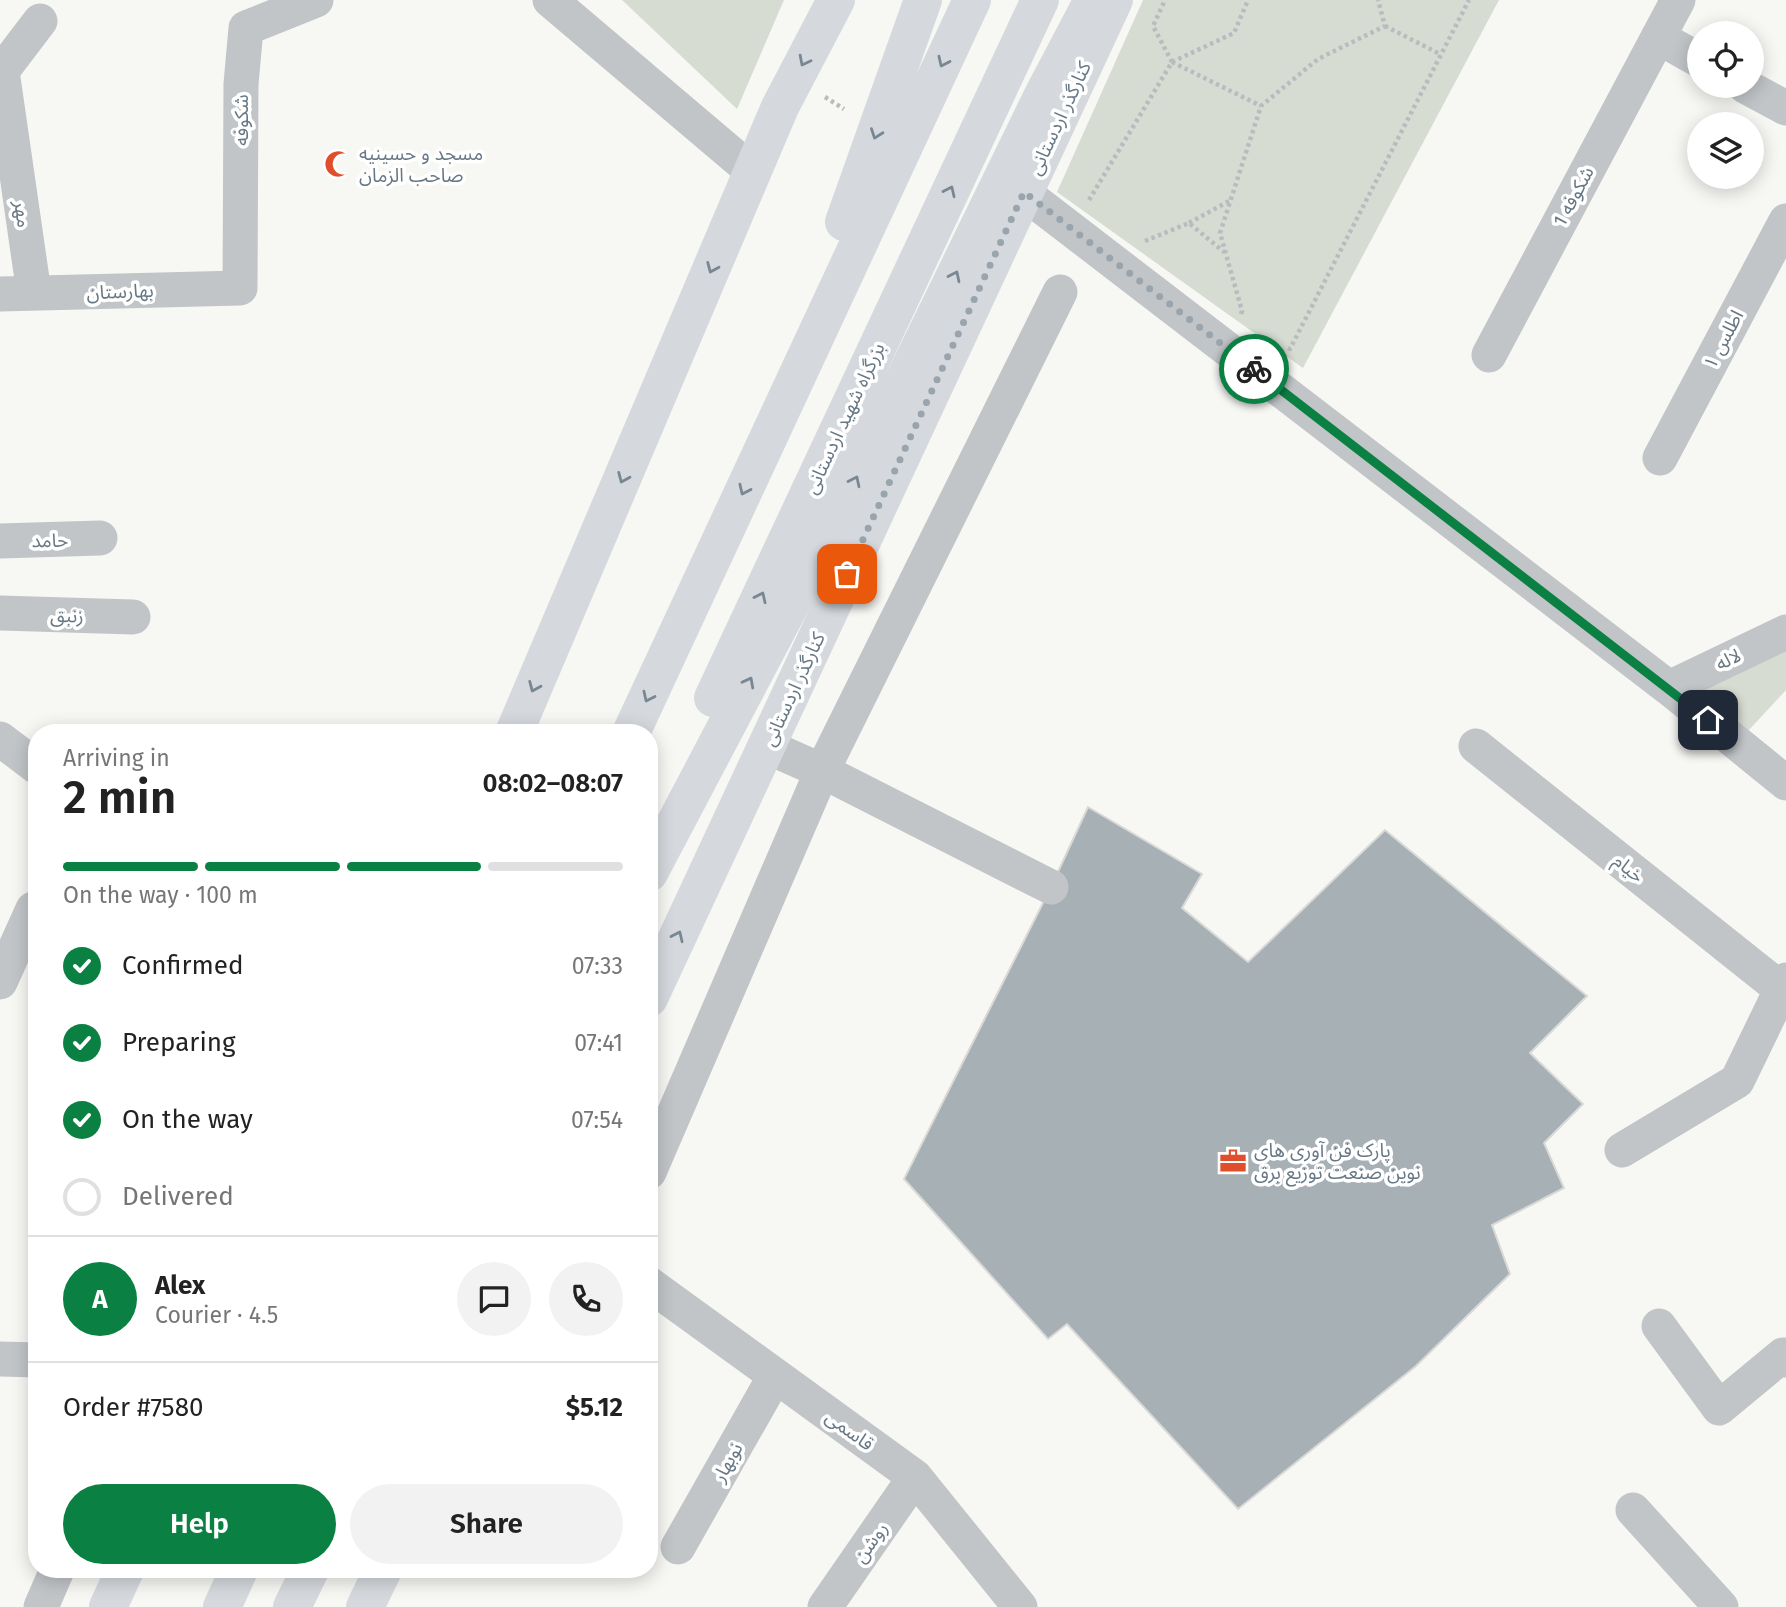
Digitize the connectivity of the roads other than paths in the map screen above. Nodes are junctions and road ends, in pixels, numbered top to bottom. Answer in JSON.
{"nodes":[{"id":1,"x":316,"y":0,"type":"edge"},
{"id":2,"x":550,"y":0,"type":"edge"},
{"id":3,"x":836,"y":0,"type":"edge"},
{"id":4,"x":923,"y":0,"type":"edge"},
{"id":5,"x":972,"y":0,"type":"edge"},
{"id":6,"x":1041,"y":0,"type":"edge"},
{"id":7,"x":1093,"y":0,"type":"edge"},
{"id":8,"x":1114,"y":0,"type":"edge"},
{"id":9,"x":1678,"y":0,"type":"edge"},
{"id":10,"x":40,"y":21,"type":"dead end"},
{"id":11,"x":1658,"y":37,"type":"junction"},
{"id":12,"x":1687,"y":53,"type":"edge"},
{"id":13,"x":1764,"y":96,"type":"edge"},
{"id":14,"x":1786,"y":108,"type":"edge"},
{"id":15,"x":753,"y":172,"type":"junction"},
{"id":16,"x":1024,"y":192,"type":"junction"},
{"id":17,"x":1786,"y":221,"type":"edge"},
{"id":18,"x":240,"y":288,"type":"joint"},
{"id":19,"x":1060,"y":292,"type":"dead end"},
{"id":20,"x":17,"y":294,"type":"edge"},
{"id":21,"x":1489,"y":355,"type":"dead end"},
{"id":22,"x":764,"y":448,"type":"junction"},
{"id":23,"x":1660,"y":458,"type":"dead end"},
{"id":24,"x":100,"y":538,"type":"dead end"},
{"id":25,"x":0,"y":541,"type":"edge"},
{"id":26,"x":0,"y":613,"type":"edge"},
{"id":27,"x":133,"y":617,"type":"dead end"},
{"id":28,"x":1786,"y":632,"type":"edge"},
{"id":29,"x":1669,"y":688,"type":"junction"},
{"id":30,"x":518,"y":724,"type":"edge"},
{"id":31,"x":635,"y":724,"type":"edge"},
{"id":32,"x":0,"y":739,"type":"edge"},
{"id":33,"x":766,"y":746,"type":"junction"},
{"id":34,"x":1476,"y":746,"type":"dead end"},
{"id":35,"x":28,"y":760,"type":"edge"},
{"id":36,"x":822,"y":771,"type":"junction"},
{"id":37,"x":1786,"y":783,"type":"edge"},
{"id":38,"x":658,"y":818,"type":"edge"},
{"id":39,"x":658,"y":856,"type":"edge"},
{"id":40,"x":1051,"y":887,"type":"dead end"},
{"id":41,"x":28,"y":920,"type":"edge"},
{"id":42,"x":658,"y":979,"type":"edge"},
{"id":43,"x":0,"y":982,"type":"edge"},
{"id":44,"x":1784,"y":984,"type":"edge"},
{"id":45,"x":1622,"y":1150,"type":"dead end"},
{"id":46,"x":658,"y":1151,"type":"edge"},
{"id":47,"x":658,"y":1291,"type":"edge"},
{"id":48,"x":1659,"y":1326,"type":"dead end"},
{"id":49,"x":0,"y":1360,"type":"edge"},
{"id":50,"x":28,"y":1360,"type":"edge"},
{"id":51,"x":1786,"y":1360,"type":"edge"},
{"id":52,"x":775,"y":1376,"type":"junction"},
{"id":53,"x":915,"y":1477,"type":"junction"},
{"id":54,"x":1633,"y":1510,"type":"dead end"},
{"id":55,"x":678,"y":1548,"type":"dead end"},
{"id":56,"x":54,"y":1578,"type":"edge"},
{"id":57,"x":121,"y":1578,"type":"edge"},
{"id":58,"x":235,"y":1578,"type":"edge"},
{"id":59,"x":306,"y":1578,"type":"edge"},
{"id":60,"x":379,"y":1578,"type":"edge"},
{"id":61,"x":41,"y":1607,"type":"edge"},
{"id":62,"x":108,"y":1607,"type":"edge"},
{"id":63,"x":222,"y":1607,"type":"edge"},
{"id":64,"x":292,"y":1607,"type":"edge"},
{"id":65,"x":365,"y":1607,"type":"edge"},
{"id":66,"x":825,"y":1607,"type":"edge"},
{"id":67,"x":1020,"y":1607,"type":"edge"},
{"id":68,"x":1721,"y":1607,"type":"edge"}],
"edges":[{"from":1,"to":18,"type":"street","name":"شکوفه"},
{"from":2,"to":15,"type":"street"},
{"from":3,"to":15,"type":"main road","one_way":true},
{"from":4,"to":22,"type":"main road","one_way":true},
{"from":5,"to":22,"type":"main road","one_way":true},
{"from":38,"to":6,"type":"main road","name":"بزرگراه شهید اردستانی","one_way":true},
{"from":39,"to":7,"type":"main road","one_way":true},
{"from":8,"to":16,"type":"main road","name":"کنارگذر اردستانی"},
{"from":9,"to":11,"type":"street","name":"شکوفه 1"},
{"from":10,"to":20,"type":"street","name":"مهر"},
{"from":11,"to":12,"type":"street"},
{"from":11,"to":21,"type":"street","name":"شکوفه 1"},
{"from":13,"to":14,"type":"street"},
{"from":15,"to":30,"type":"main road","one_way":true},
{"from":16,"to":29,"type":"street"},
{"from":16,"to":33,"type":"main road","name":"کنارگذر اردستانی"},
{"from":17,"to":23,"type":"street","name":"اطلس ۱"},
{"from":18,"to":20,"type":"street","name":"بهارستان"},
{"from":19,"to":36,"type":"street"},
{"from":22,"to":31,"type":"main road","one_way":true},
{"from":24,"to":25,"type":"street","name":"حامد"},
{"from":26,"to":27,"type":"street","name":"زنبق"},
{"from":28,"to":29,"type":"street","name":"لاله"},
{"from":29,"to":37,"type":"street"},
{"from":32,"to":35,"type":"street"},
{"from":33,"to":36,"type":"street"},
{"from":42,"to":33,"type":"main road","name":"کنارگذر اردستانی","one_way":true},
{"from":34,"to":44,"type":"street","name":"خیام"},
{"from":36,"to":40,"type":"street"},
{"from":36,"to":46,"type":"street"},
{"from":41,"to":43,"type":"street"},
{"from":44,"to":45,"type":"street"},
{"from":47,"to":52,"type":"street","name":"قاسمی"},
{"from":48,"to":51,"type":"street"},
{"from":49,"to":50,"type":"street"},
{"from":52,"to":53,"type":"street","name":"قاسمی"},
{"from":52,"to":55,"type":"street","name":"نوبهار"},
{"from":53,"to":66,"type":"street","name":"روشن"},
{"from":53,"to":67,"type":"street","name":"قاسمی"},
{"from":54,"to":68,"type":"street"},
{"from":56,"to":61,"type":"street"},
{"from":57,"to":62,"type":"main road"},
{"from":58,"to":63,"type":"main road"},
{"from":59,"to":64,"type":"main road"},
{"from":60,"to":65,"type":"main road"}]}
